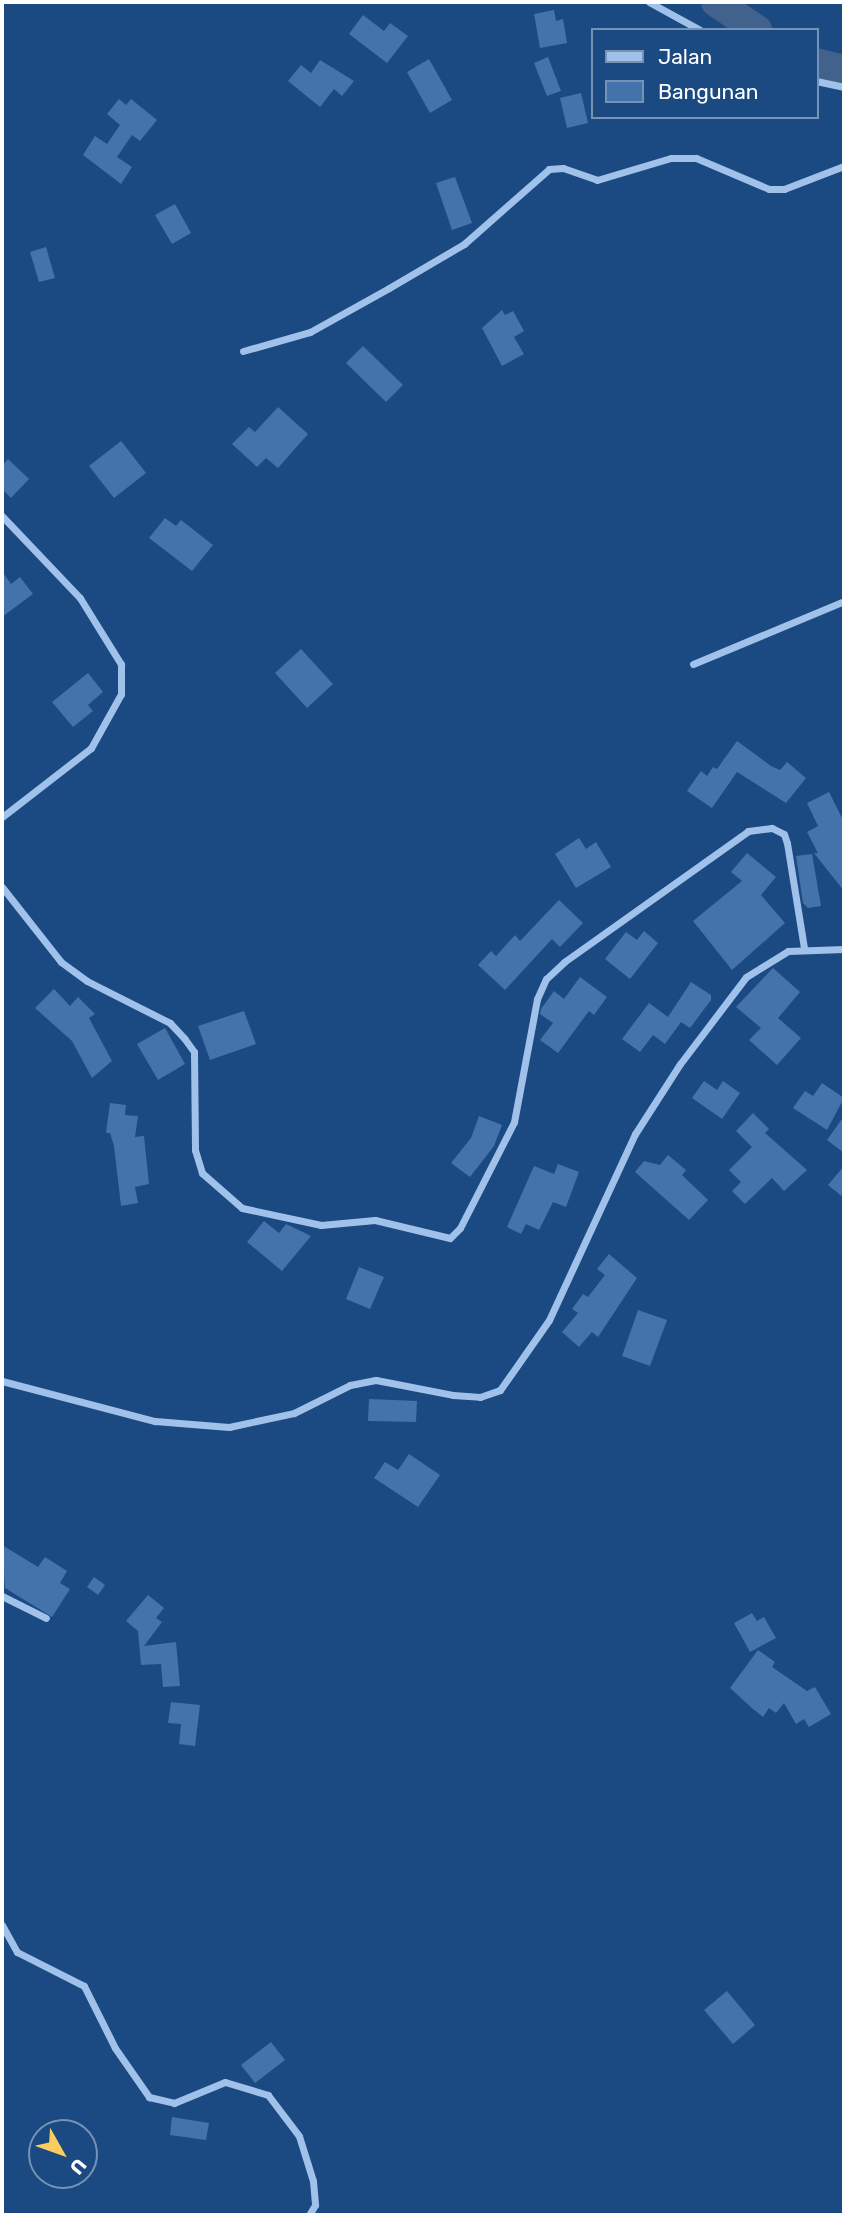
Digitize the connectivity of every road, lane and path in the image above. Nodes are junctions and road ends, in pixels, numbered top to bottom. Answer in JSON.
{"nodes":[{"id":1,"x":649,"y":2,"type":"edge"},
{"id":2,"x":696,"y":28,"type":"edge"},
{"id":3,"x":818,"y":81,"type":"edge"},
{"id":4,"x":844,"y":87,"type":"edge"},
{"id":5,"x":844,"y":166,"type":"edge"},
{"id":6,"x":243,"y":351,"type":"dead end"},
{"id":7,"x":2,"y":516,"type":"edge"},
{"id":8,"x":844,"y":601,"type":"edge"},
{"id":9,"x":693,"y":664,"type":"dead end"},
{"id":10,"x":2,"y":817,"type":"edge"},
{"id":11,"x":2,"y":887,"type":"edge"},
{"id":12,"x":804,"y":948,"type":"junction"},
{"id":13,"x":844,"y":949,"type":"edge"},
{"id":14,"x":2,"y":1381,"type":"edge"},
{"id":15,"x":2,"y":1596,"type":"edge"},
{"id":16,"x":46,"y":1618,"type":"dead end"},
{"id":17,"x":2,"y":1925,"type":"edge"},
{"id":18,"x":309,"y":2215,"type":"edge"}],
"edges":[{"from":1,"to":2,"type":"street"},
{"from":3,"to":4,"type":"street"},
{"from":5,"to":6,"type":"street"},
{"from":7,"to":10,"type":"street"},
{"from":8,"to":9,"type":"street"},
{"from":11,"to":12,"type":"street"},
{"from":12,"to":13,"type":"street"},
{"from":12,"to":14,"type":"street"},
{"from":15,"to":16,"type":"street"},
{"from":17,"to":18,"type":"street"}]}
